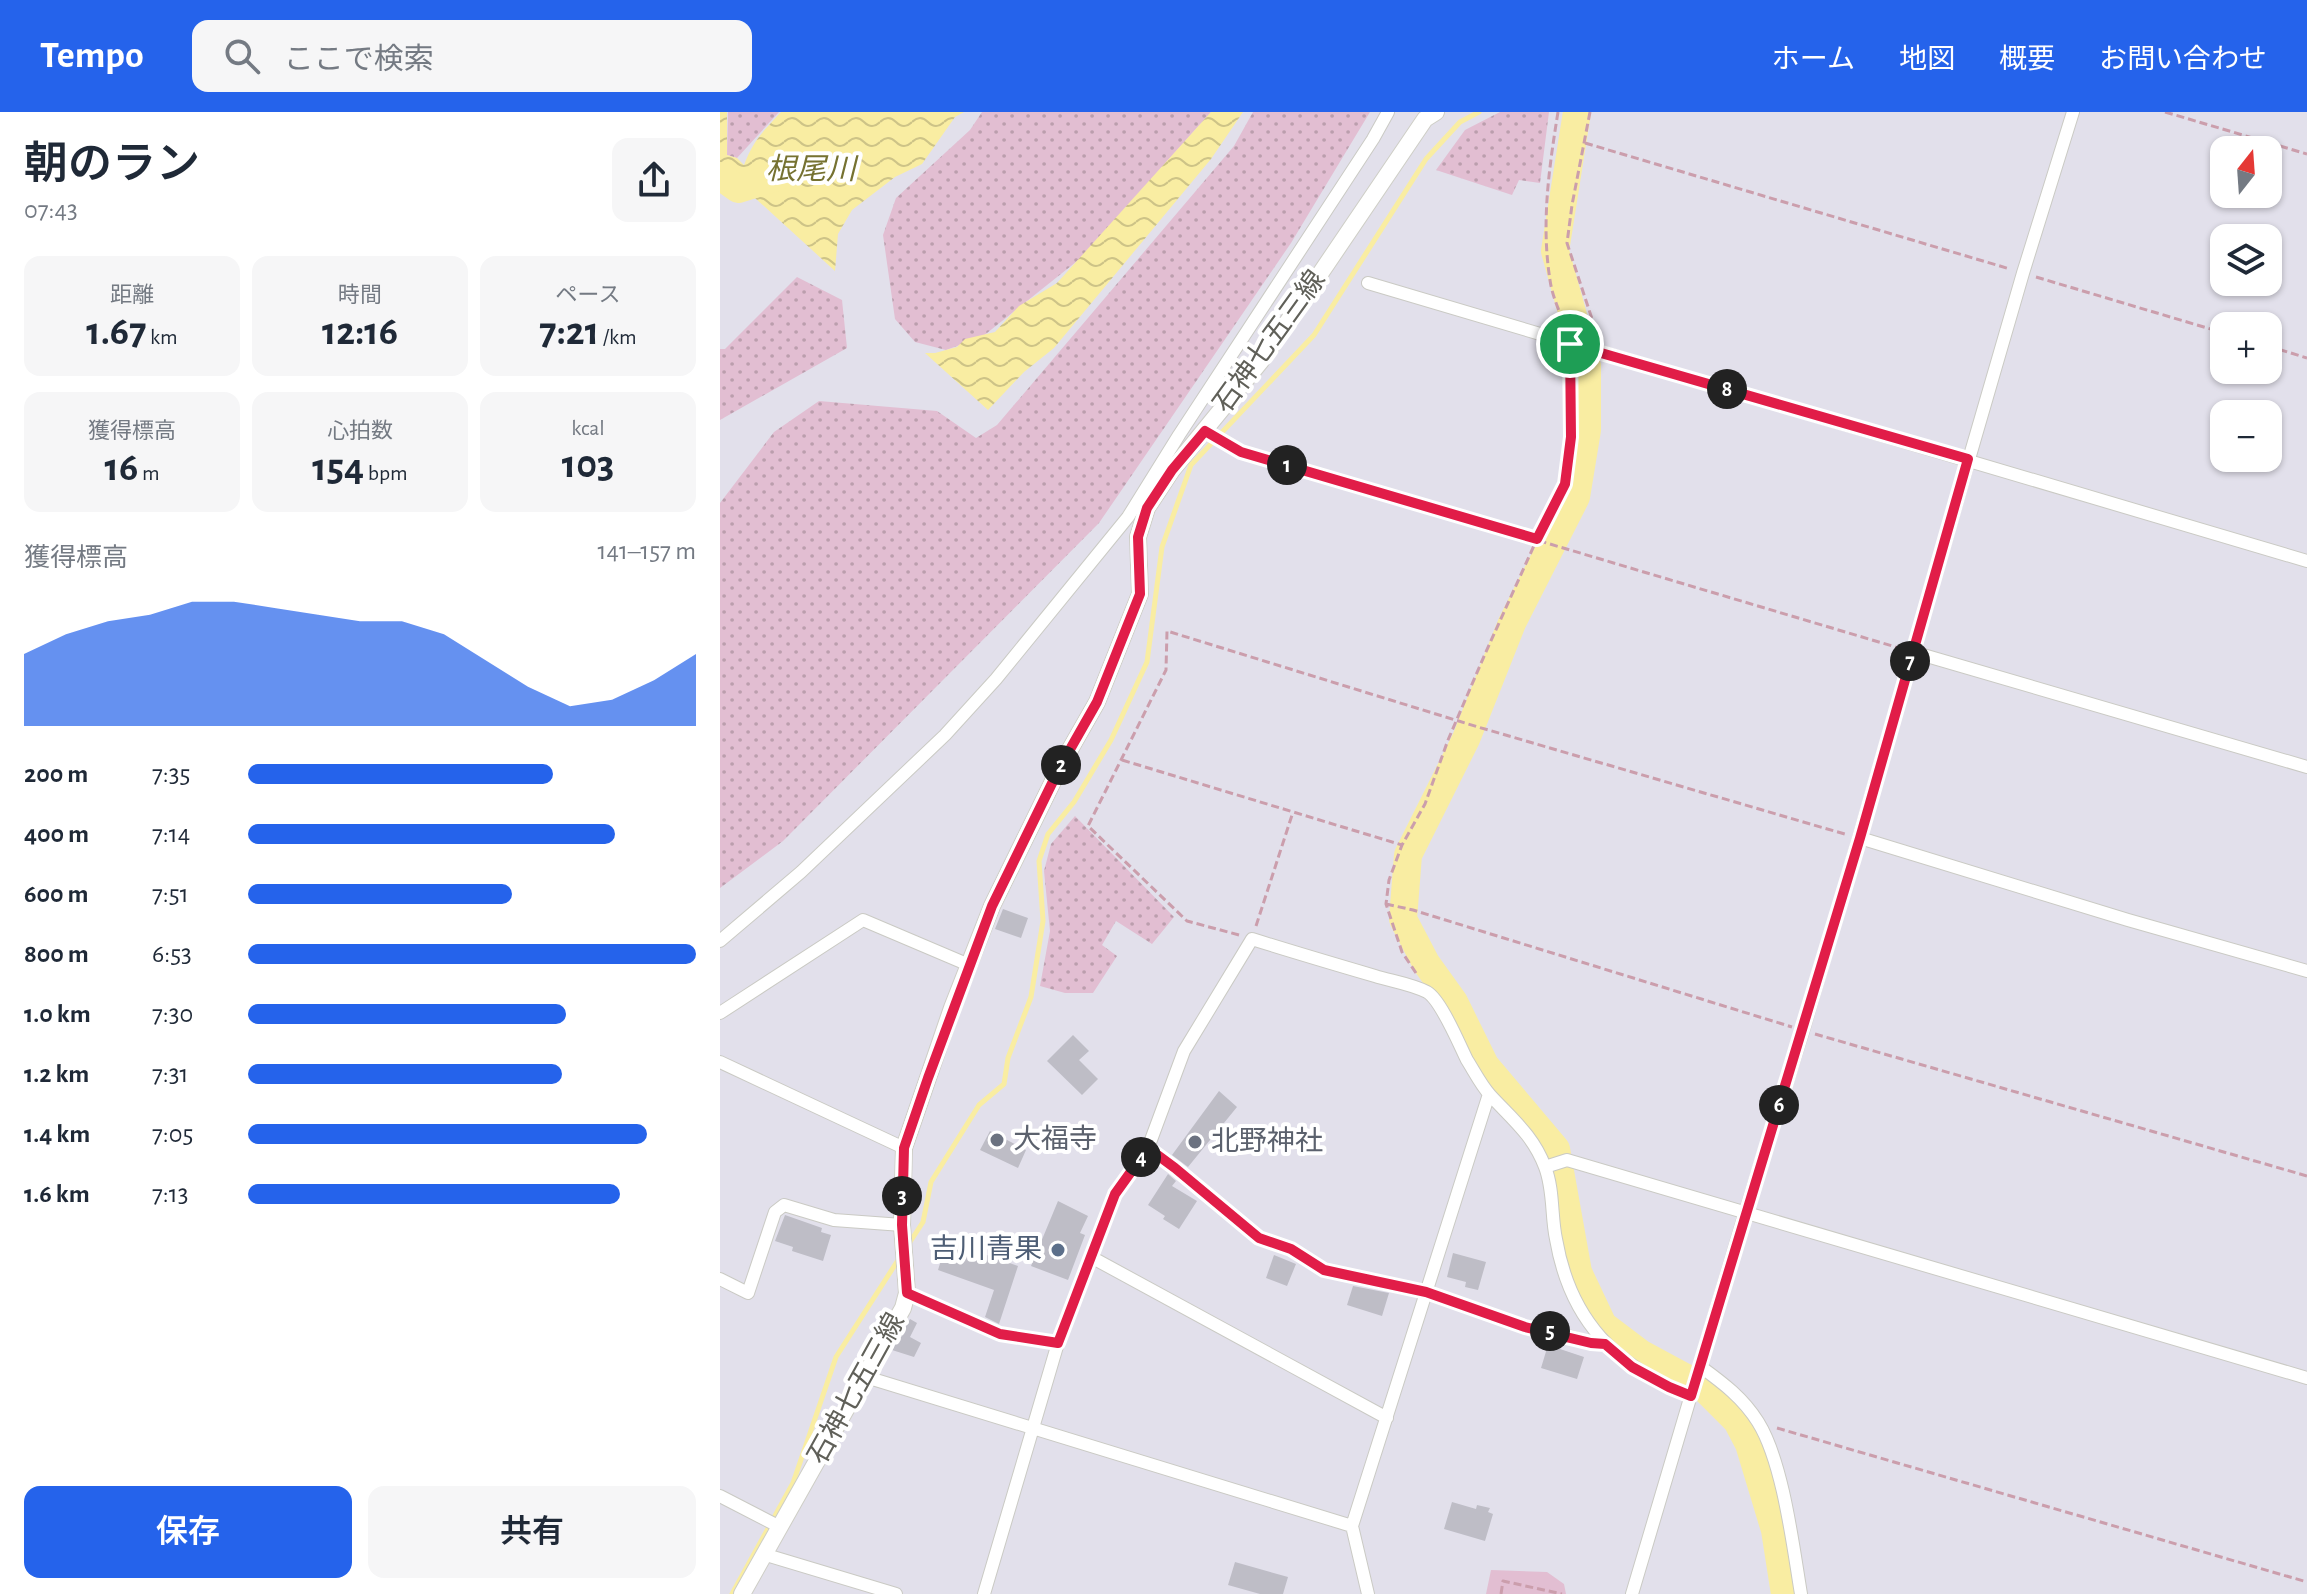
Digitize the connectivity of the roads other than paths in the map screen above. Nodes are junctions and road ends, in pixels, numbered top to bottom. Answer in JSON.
{"nodes":[{"id":1,"x":1388,"y":112,"type":"edge"},
{"id":2,"x":1436,"y":112,"type":"edge"},
{"id":3,"x":2073,"y":112,"type":"edge"},
{"id":4,"x":1368,"y":283,"type":"dead end"},
{"id":5,"x":1968,"y":459,"type":"junction"},
{"id":6,"x":2307,"y":561,"type":"edge"},
{"id":7,"x":1913,"y":652,"type":"junction"},
{"id":8,"x":2307,"y":767,"type":"edge"},
{"id":9,"x":1860,"y":838,"type":"junction"},
{"id":10,"x":720,"y":941,"type":"edge"},
{"id":11,"x":969,"y":965,"type":"junction"},
{"id":12,"x":2307,"y":971,"type":"edge"},
{"id":13,"x":720,"y":1013,"type":"edge"},
{"id":14,"x":720,"y":1062,"type":"edge"},
{"id":15,"x":1489,"y":1094,"type":"junction"},
{"id":16,"x":904,"y":1148,"type":"junction"},
{"id":17,"x":1148,"y":1148,"type":"junction"},
{"id":18,"x":1547,"y":1167,"type":"junction"},
{"id":19,"x":1745,"y":1213,"type":"junction"},
{"id":20,"x":902,"y":1225,"type":"junction"},
{"id":21,"x":1091,"y":1257,"type":"junction"},
{"id":22,"x":720,"y":1279,"type":"edge"},
{"id":23,"x":1426,"y":1292,"type":"junction"},
{"id":24,"x":907,"y":1293,"type":"junction"},
{"id":25,"x":1058,"y":1343,"type":"junction"},
{"id":26,"x":1605,"y":1344,"type":"junction"},
{"id":27,"x":1701,"y":1367,"type":"junction"},
{"id":28,"x":866,"y":1377,"type":"junction"},
{"id":29,"x":2307,"y":1378,"type":"edge"},
{"id":30,"x":1691,"y":1396,"type":"junction"},
{"id":31,"x":1387,"y":1418,"type":"junction"},
{"id":32,"x":1032,"y":1429,"type":"junction"},
{"id":33,"x":720,"y":1496,"type":"edge"},
{"id":34,"x":1352,"y":1526,"type":"junction"},
{"id":35,"x":780,"y":1527,"type":"junction"},
{"id":36,"x":763,"y":1554,"type":"junction"},
{"id":37,"x":742,"y":1594,"type":"edge"},
{"id":38,"x":896,"y":1594,"type":"edge"},
{"id":39,"x":984,"y":1594,"type":"edge"},
{"id":40,"x":1368,"y":1594,"type":"edge"},
{"id":41,"x":1632,"y":1594,"type":"edge"},
{"id":42,"x":1801,"y":1594,"type":"edge"}],
"edges":[{"from":1,"to":10,"type":"street"},
{"from":2,"to":11,"type":"main road","name":"石神七五三線"},
{"from":3,"to":5,"type":"street"},
{"from":4,"to":5,"type":"street"},
{"from":5,"to":6,"type":"street"},
{"from":5,"to":7,"type":"street"},
{"from":7,"to":8,"type":"street"},
{"from":7,"to":9,"type":"street"},
{"from":9,"to":12,"type":"street"},
{"from":9,"to":19,"type":"street"},
{"from":11,"to":13,"type":"street"},
{"from":11,"to":16,"type":"main road","name":"石神七五三線"},
{"from":14,"to":16,"type":"street"},
{"from":15,"to":17,"type":"street"},
{"from":15,"to":18,"type":"street"},
{"from":15,"to":23,"type":"street"},
{"from":16,"to":20,"type":"main road","name":"石神七五三線"},
{"from":17,"to":21,"type":"street"},
{"from":17,"to":23,"type":"street"},
{"from":18,"to":19,"type":"street"},
{"from":18,"to":26,"type":"street"},
{"from":19,"to":27,"type":"street"},
{"from":19,"to":29,"type":"street"},
{"from":20,"to":22,"type":"street"},
{"from":20,"to":24,"type":"main road","name":"石神七五三線"},
{"from":21,"to":25,"type":"street"},
{"from":21,"to":31,"type":"street"},
{"from":23,"to":26,"type":"street"},
{"from":23,"to":31,"type":"street"},
{"from":24,"to":25,"type":"street"},
{"from":24,"to":28,"type":"main road","name":"石神七五三線"},
{"from":25,"to":32,"type":"street"},
{"from":26,"to":30,"type":"street"},
{"from":27,"to":30,"type":"street"},
{"from":27,"to":42,"type":"street"},
{"from":28,"to":32,"type":"street"},
{"from":28,"to":35,"type":"main road","name":"石神七五三線"},
{"from":30,"to":41,"type":"street"},
{"from":31,"to":34,"type":"street"},
{"from":32,"to":34,"type":"street"},
{"from":32,"to":39,"type":"street"},
{"from":33,"to":35,"type":"street"},
{"from":34,"to":40,"type":"street"},
{"from":35,"to":36,"type":"main road","name":"石神七五三線"},
{"from":36,"to":37,"type":"main road","name":"石神七五三線"},
{"from":36,"to":38,"type":"street"}]}
